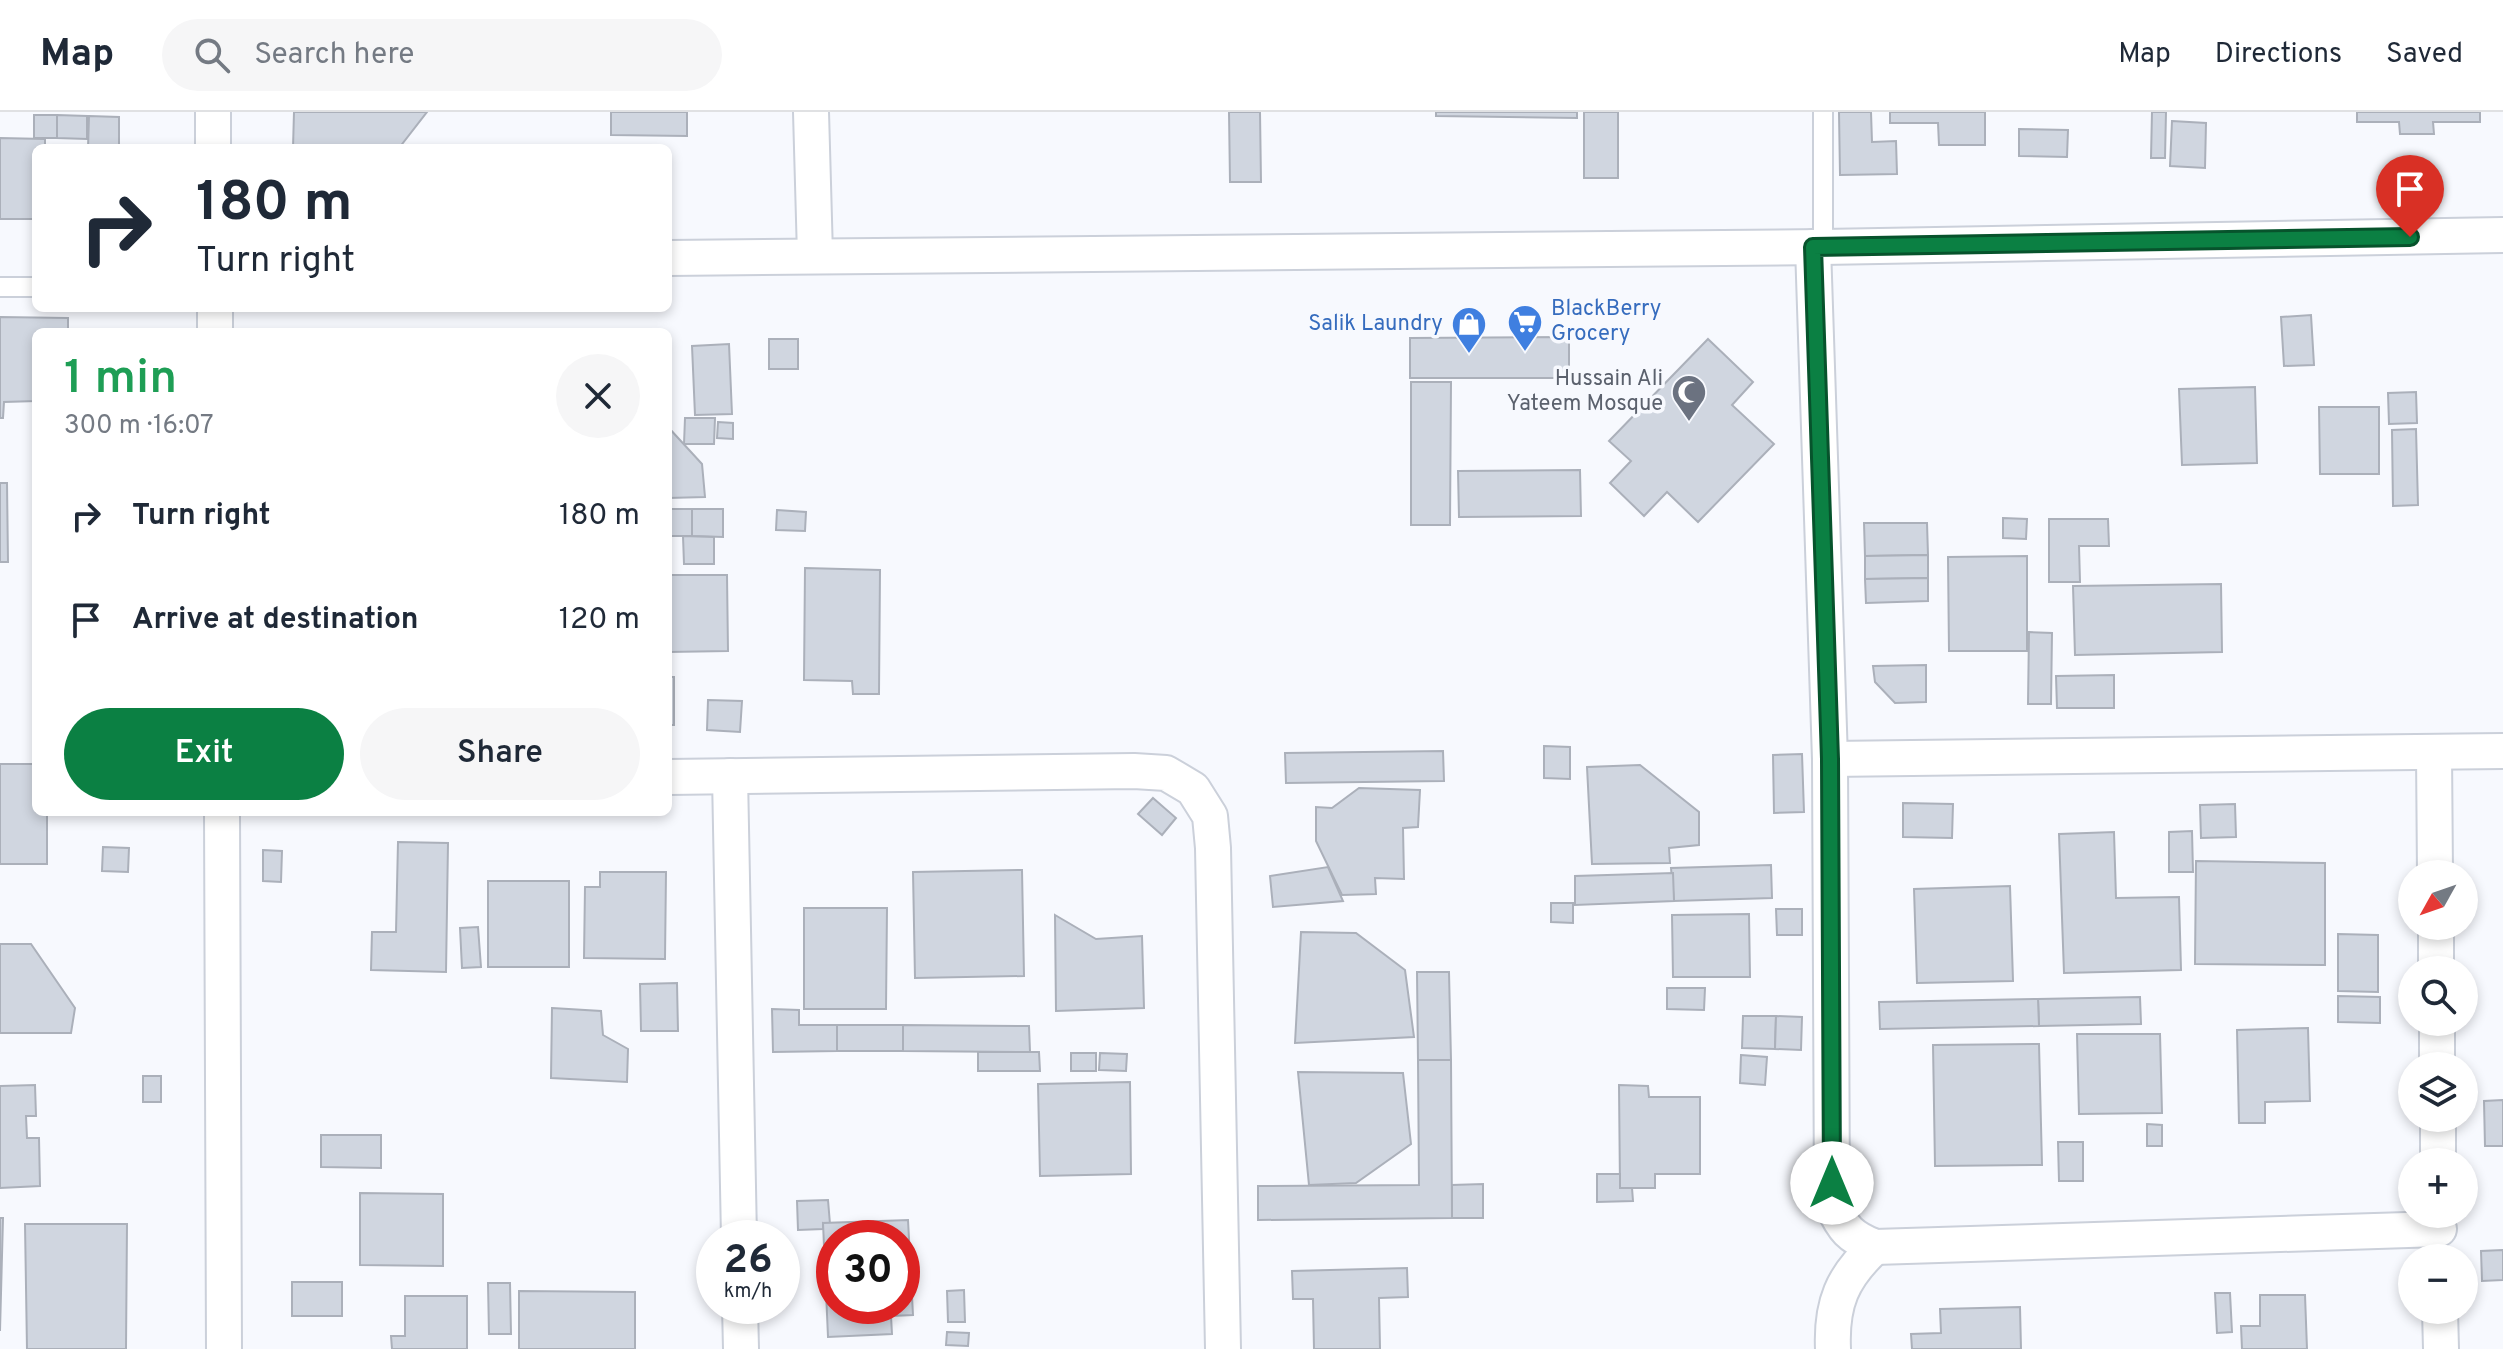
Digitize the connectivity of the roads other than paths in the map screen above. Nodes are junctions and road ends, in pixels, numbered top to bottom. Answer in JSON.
{"nodes":[{"id":1,"x":213,"y":112,"type":"edge"},
{"id":2,"x":811,"y":112,"type":"edge"},
{"id":3,"x":1823,"y":112,"type":"edge"},
{"id":4,"x":213,"y":144,"type":"edge"},
{"id":5,"x":2503,"y":235,"type":"edge"},
{"id":6,"x":1818,"y":247,"type":"junction"},
{"id":7,"x":815,"y":255,"type":"junction"},
{"id":8,"x":672,"y":258,"type":"edge"},
{"id":9,"x":0,"y":287,"type":"edge"},
{"id":10,"x":32,"y":287,"type":"edge"},
{"id":11,"x":2503,"y":751,"type":"edge"},
{"id":12,"x":2434,"y":753,"type":"junction"},
{"id":13,"x":1830,"y":759,"type":"junction"},
{"id":14,"x":730,"y":776,"type":"junction"},
{"id":15,"x":672,"y":777,"type":"edge"},
{"id":16,"x":222,"y":816,"type":"edge"},
{"id":17,"x":2435,"y":860,"type":"edge"},
{"id":18,"x":739,"y":1220,"type":"edge"},
{"id":19,"x":2439,"y":1234,"type":"edge"},
{"id":20,"x":1875,"y":1247,"type":"junction"},
{"id":21,"x":740,"y":1324,"type":"edge"},
{"id":22,"x":2440,"y":1324,"type":"edge"},
{"id":23,"x":224,"y":1349,"type":"edge"},
{"id":24,"x":741,"y":1349,"type":"edge"},
{"id":25,"x":1223,"y":1349,"type":"edge"},
{"id":26,"x":1833,"y":1349,"type":"edge"},
{"id":27,"x":2441,"y":1349,"type":"edge"}],
"edges":[{"from":1,"to":4,"type":"street"},
{"from":2,"to":7,"type":"street"},
{"from":3,"to":6,"type":"lane"},
{"from":5,"to":6,"type":"street"},
{"from":6,"to":7,"type":"street"},
{"from":6,"to":13,"type":"street"},
{"from":7,"to":8,"type":"street"},
{"from":9,"to":10,"type":"lane"},
{"from":11,"to":12,"type":"street"},
{"from":12,"to":13,"type":"street"},
{"from":12,"to":17,"type":"street"},
{"from":13,"to":20,"type":"street"},
{"from":14,"to":15,"type":"street"},
{"from":14,"to":18,"type":"street"},
{"from":14,"to":25,"type":"street"},
{"from":16,"to":23,"type":"street"},
{"from":19,"to":20,"type":"street"},
{"from":20,"to":26,"type":"street"},
{"from":21,"to":24,"type":"street"},
{"from":22,"to":27,"type":"street"}]}
